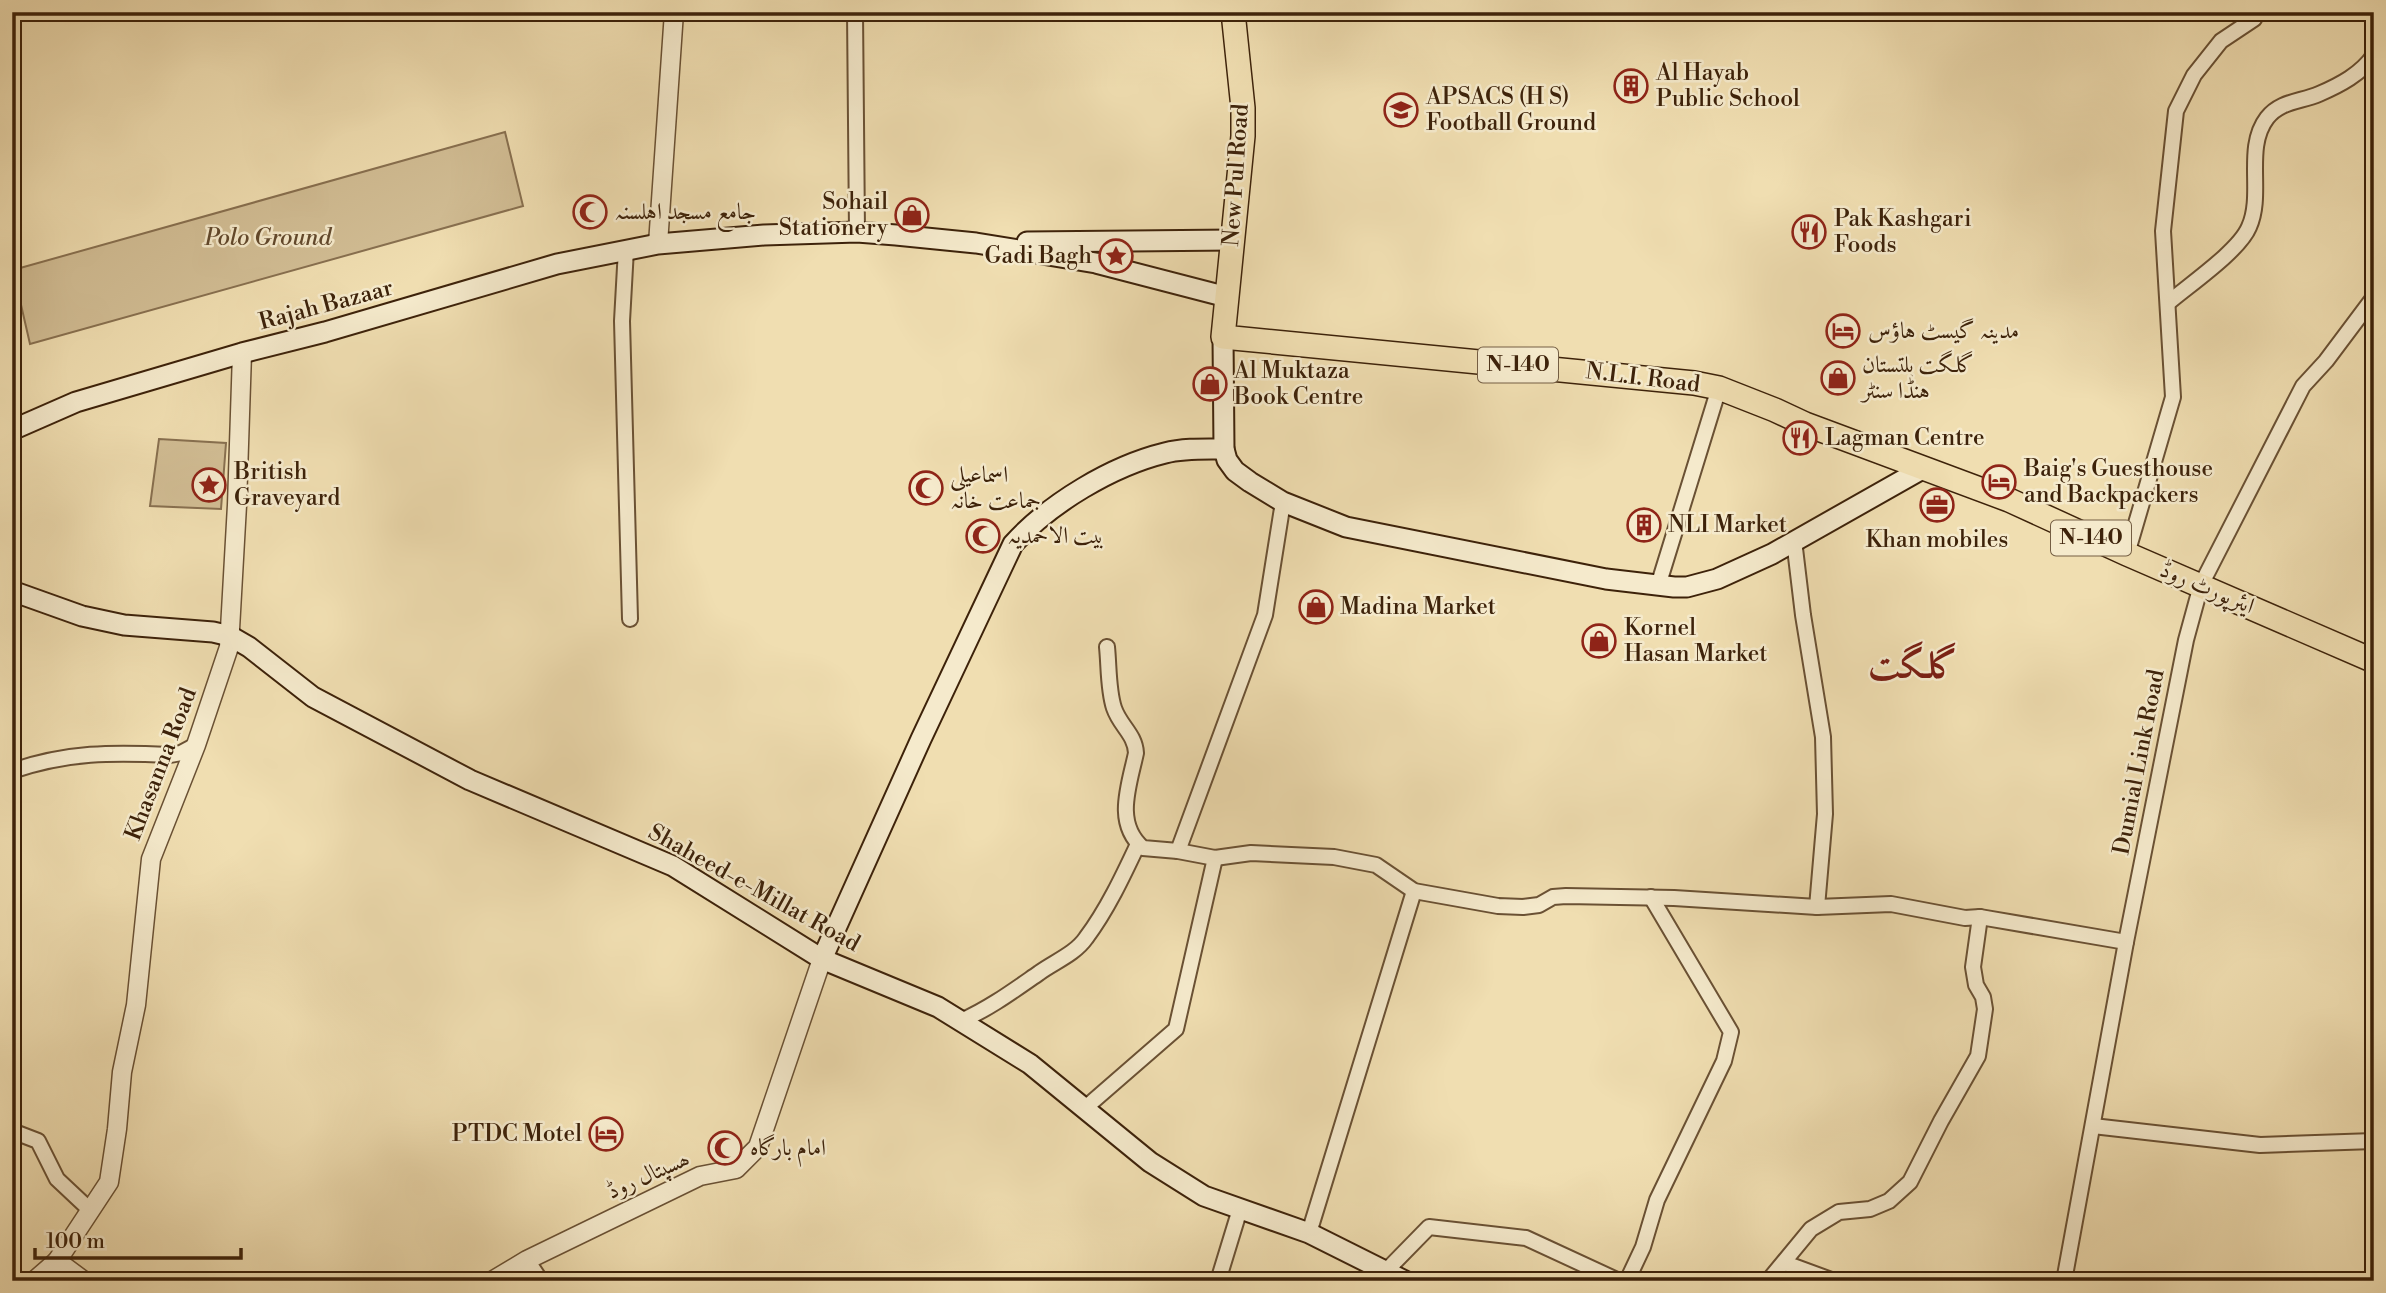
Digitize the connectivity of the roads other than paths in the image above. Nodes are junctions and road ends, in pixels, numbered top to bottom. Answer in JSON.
{"nodes":[{"id":1,"x":674,"y":12,"type":"edge"},
{"id":2,"x":855,"y":12,"type":"edge"},
{"id":3,"x":1233,"y":12,"type":"edge"},
{"id":4,"x":2258,"y":12,"type":"edge"},
{"id":5,"x":2374,"y":55,"type":"edge"},
{"id":6,"x":857,"y":232,"type":"junction"},
{"id":7,"x":1233,"y":240,"type":"junction"},
{"id":8,"x":1098,"y":241,"type":"junction"},
{"id":9,"x":976,"y":243,"type":"junction"},
{"id":10,"x":658,"y":244,"type":"junction"},
{"id":11,"x":626,"y":249,"type":"junction"},
{"id":12,"x":1096,"y":263,"type":"junction"},
{"id":13,"x":1227,"y":297,"type":"junction"},
{"id":14,"x":2374,"y":297,"type":"edge"},
{"id":15,"x":2168,"y":303,"type":"junction"},
{"id":16,"x":1223,"y":337,"type":"junction"},
{"id":17,"x":242,"y":353,"type":"junction"},
{"id":18,"x":1719,"y":388,"type":"junction"},
{"id":19,"x":1805,"y":424,"type":"joint"},
{"id":20,"x":12,"y":430,"type":"edge"},
{"id":21,"x":1224,"y":449,"type":"junction"},
{"id":22,"x":1924,"y":468,"type":"junction"},
{"id":23,"x":1283,"y":502,"type":"junction"},
{"id":24,"x":1794,"y":540,"type":"junction"},
{"id":25,"x":2127,"y":554,"type":"junction"},
{"id":26,"x":2201,"y":585,"type":"junction"},
{"id":27,"x":1658,"y":586,"type":"junction"},
{"id":28,"x":12,"y":591,"type":"edge"},
{"id":29,"x":630,"y":619,"type":"dead end"},
{"id":30,"x":230,"y":636,"type":"junction"},
{"id":31,"x":1107,"y":647,"type":"dead end"},
{"id":32,"x":2374,"y":661,"type":"edge"},
{"id":33,"x":197,"y":745,"type":"junction"},
{"id":34,"x":12,"y":771,"type":"edge"},
{"id":35,"x":1138,"y":844,"type":"junction"},
{"id":36,"x":1178,"y":850,"type":"junction"},
{"id":37,"x":1215,"y":859,"type":"junction"},
{"id":38,"x":1414,"y":891,"type":"junction"},
{"id":39,"x":1651,"y":897,"type":"junction"},
{"id":40,"x":1817,"y":907,"type":"junction"},
{"id":41,"x":1980,"y":917,"type":"junction"},
{"id":42,"x":2126,"y":942,"type":"junction"},
{"id":43,"x":822,"y":959,"type":"junction"},
{"id":44,"x":961,"y":1021,"type":"junction"},
{"id":45,"x":1084,"y":1109,"type":"junction"},
{"id":46,"x":2093,"y":1126,"type":"junction"},
{"id":47,"x":12,"y":1131,"type":"edge"},
{"id":48,"x":2374,"y":1141,"type":"edge"},
{"id":49,"x":1240,"y":1209,"type":"junction"},
{"id":50,"x":90,"y":1210,"type":"junction"},
{"id":51,"x":1309,"y":1233,"type":"junction"},
{"id":52,"x":527,"y":1260,"type":"junction"},
{"id":53,"x":57,"y":1261,"type":"junction"},
{"id":54,"x":1785,"y":1263,"type":"junction"},
{"id":55,"x":1387,"y":1271,"type":"junction"},
{"id":56,"x":34,"y":1281,"type":"edge"},
{"id":57,"x":84,"y":1281,"type":"edge"},
{"id":58,"x":492,"y":1281,"type":"edge"},
{"id":59,"x":541,"y":1281,"type":"edge"},
{"id":60,"x":1218,"y":1281,"type":"edge"},
{"id":61,"x":1405,"y":1281,"type":"edge"},
{"id":62,"x":1619,"y":1281,"type":"edge"},
{"id":63,"x":1627,"y":1281,"type":"edge"},
{"id":64,"x":1768,"y":1281,"type":"edge"},
{"id":65,"x":1834,"y":1281,"type":"edge"},
{"id":66,"x":2064,"y":1281,"type":"edge"}],
"edges":[{"from":1,"to":10,"type":"street"},
{"from":2,"to":6,"type":"street"},
{"from":3,"to":7,"type":"highway","name":"New Pul Road"},
{"from":4,"to":15,"type":"street"},
{"from":5,"to":15,"type":"street"},
{"from":6,"to":9,"type":"main road","name":"Rajah Bazaar"},
{"from":6,"to":10,"type":"main road","name":"Rajah Bazaar"},
{"from":7,"to":8,"type":"main road"},
{"from":7,"to":13,"type":"highway","name":"New Pul Road"},
{"from":8,"to":9,"type":"main road"},
{"from":8,"to":12,"type":"main road"},
{"from":9,"to":12,"type":"main road"},
{"from":10,"to":11,"type":"main road","name":"Rajah Bazaar"},
{"from":11,"to":17,"type":"main road","name":"Rajah Bazaar"},
{"from":11,"to":29,"type":"street"},
{"from":12,"to":13,"type":"main road"},
{"from":13,"to":16,"type":"highway","name":"New Pul Road"},
{"from":14,"to":26,"type":"street","name":"Dumial Link Road"},
{"from":15,"to":25,"type":"street"},
{"from":16,"to":18,"type":"highway","name":"N.L.I. Road","number":"N-140"},
{"from":16,"to":21,"type":"main road"},
{"from":17,"to":20,"type":"main road","name":"Rajah Bazaar"},
{"from":17,"to":30,"type":"street","name":"Khasanna Road"},
{"from":18,"to":19,"type":"highway","name":"N.L.I. Road","number":"N-140"},
{"from":18,"to":27,"type":"street"},
{"from":19,"to":22,"type":"highway","name":"ایئرپورٹ روڈ","number":"N-140"},
{"from":21,"to":23,"type":"main road"},
{"from":21,"to":43,"type":"main road"},
{"from":22,"to":24,"type":"main road"},
{"from":22,"to":25,"type":"highway","name":"ایئرپورٹ روڈ","number":"N-140"},
{"from":23,"to":27,"type":"main road"},
{"from":23,"to":36,"type":"street"},
{"from":24,"to":27,"type":"main road"},
{"from":24,"to":40,"type":"street"},
{"from":25,"to":26,"type":"highway","name":"ایئرپورٹ روڈ","number":"N-140"},
{"from":26,"to":32,"type":"highway","name":"ایئرپورٹ روڈ","number":"N-140"},
{"from":26,"to":42,"type":"street","name":"Dumial Link Road"},
{"from":28,"to":30,"type":"main road","name":"Shaheed-e-Millat Road"},
{"from":30,"to":33,"type":"street","name":"Khasanna Road"},
{"from":30,"to":43,"type":"main road","name":"Shaheed-e-Millat Road"},
{"from":31,"to":35,"type":"street"},
{"from":33,"to":34,"type":"street"},
{"from":33,"to":50,"type":"street","name":"Khasanna Road"},
{"from":35,"to":36,"type":"street"},
{"from":35,"to":44,"type":"street"},
{"from":36,"to":37,"type":"street"},
{"from":37,"to":38,"type":"street"},
{"from":37,"to":45,"type":"street"},
{"from":38,"to":39,"type":"street"},
{"from":38,"to":51,"type":"street"},
{"from":39,"to":40,"type":"street"},
{"from":39,"to":63,"type":"street"},
{"from":40,"to":41,"type":"street"},
{"from":41,"to":42,"type":"street"},
{"from":41,"to":54,"type":"street"},
{"from":42,"to":46,"type":"street","name":"Dumial Link Road"},
{"from":43,"to":44,"type":"main road","name":"Shaheed-e-Millat Road"},
{"from":43,"to":52,"type":"street","name":"ھسپتال روڈ"},
{"from":44,"to":45,"type":"main road","name":"Shaheed-e-Millat Road"},
{"from":45,"to":49,"type":"main road","name":"Shaheed-e-Millat Road"},
{"from":46,"to":48,"type":"street"},
{"from":46,"to":66,"type":"street","name":"Dumial Link Road"},
{"from":47,"to":50,"type":"street"},
{"from":49,"to":51,"type":"main road","name":"Shaheed-e-Millat Road"},
{"from":49,"to":60,"type":"street"},
{"from":50,"to":53,"type":"street","name":"Khasanna Road"},
{"from":51,"to":55,"type":"main road","name":"Shaheed-e-Millat Road"},
{"from":52,"to":58,"type":"street","name":"ھسپتال روڈ"},
{"from":52,"to":59,"type":"street"},
{"from":53,"to":56,"type":"street","name":"Khasanna Road"},
{"from":53,"to":57,"type":"street"},
{"from":54,"to":64,"type":"street"},
{"from":54,"to":65,"type":"street"},
{"from":55,"to":61,"type":"main road","name":"Shaheed-e-Millat Road"},
{"from":55,"to":62,"type":"street"}]}
